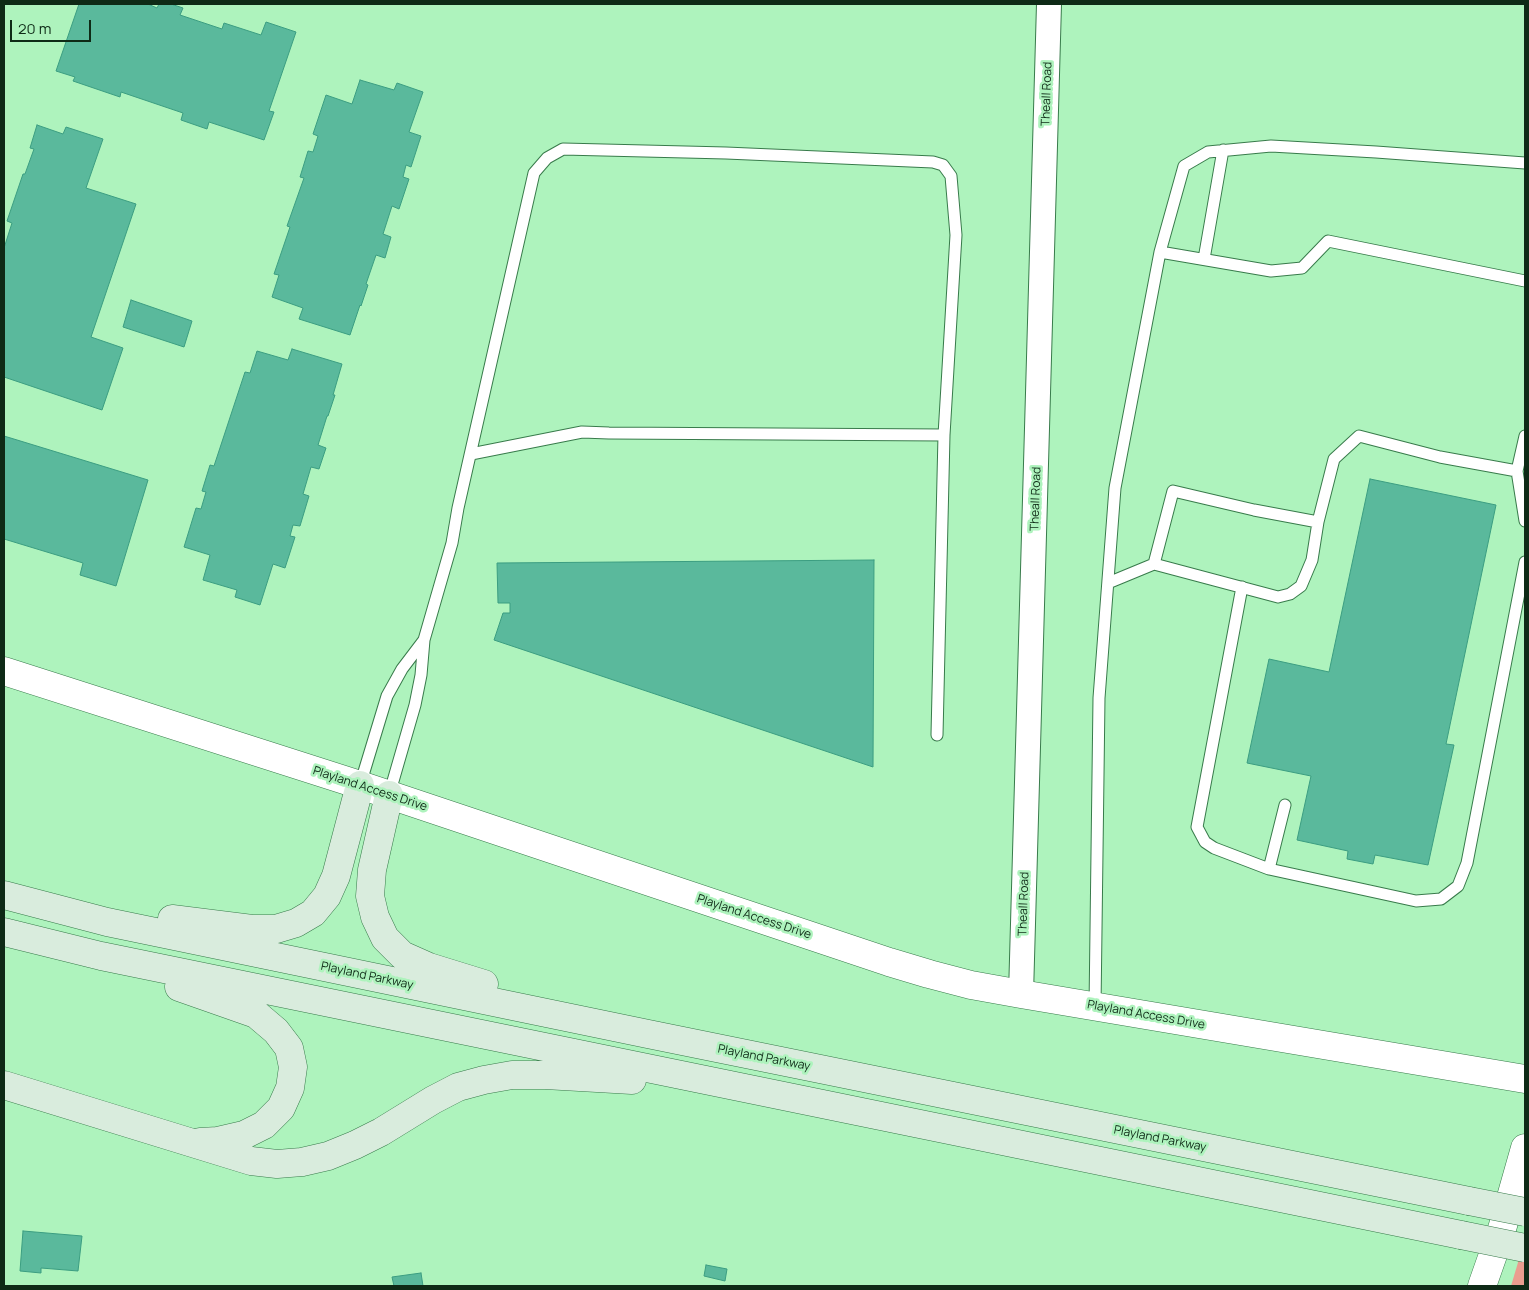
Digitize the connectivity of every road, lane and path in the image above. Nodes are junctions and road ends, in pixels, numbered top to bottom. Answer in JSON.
{"nodes":[{"id":1,"x":1049,"y":4,"type":"edge"},
{"id":2,"x":1223,"y":150,"type":"junction"},
{"id":3,"x":1525,"y":164,"type":"edge"},
{"id":4,"x":1160,"y":252,"type":"junction"},
{"id":5,"x":1204,"y":259,"type":"junction"},
{"id":6,"x":1525,"y":281,"type":"edge"},
{"id":7,"x":944,"y":435,"type":"junction"},
{"id":8,"x":1525,"y":436,"type":"edge"},
{"id":9,"x":470,"y":454,"type":"junction"},
{"id":10,"x":1518,"y":471,"type":"junction"},
{"id":11,"x":1525,"y":521,"type":"edge"},
{"id":12,"x":1318,"y":522,"type":"junction"},
{"id":13,"x":1525,"y":562,"type":"edge"},
{"id":14,"x":1154,"y":564,"type":"junction"},
{"id":15,"x":1108,"y":583,"type":"junction"},
{"id":16,"x":1242,"y":587,"type":"junction"},
{"id":17,"x":424,"y":640,"type":"junction"},
{"id":18,"x":4,"y":671,"type":"edge"},
{"id":19,"x":937,"y":735,"type":"dead end"},
{"id":20,"x":360,"y":785,"type":"junction"},
{"id":21,"x":389,"y":795,"type":"junction"},
{"id":22,"x":1285,"y":805,"type":"dead end"},
{"id":23,"x":1269,"y":868,"type":"junction"},
{"id":24,"x":8,"y":897,"type":"edge"},
{"id":25,"x":4,"y":932,"type":"edge"},
{"id":26,"x":50,"y":944,"type":"junction"},
{"id":27,"x":1021,"y":994,"type":"junction"},
{"id":28,"x":1095,"y":1007,"type":"junction"},
{"id":29,"x":648,"y":1034,"type":"junction"},
{"id":30,"x":1525,"y":1079,"type":"edge"},
{"id":31,"x":4,"y":1085,"type":"edge"},
{"id":32,"x":738,"y":1088,"type":"junction"},
{"id":33,"x":186,"y":1142,"type":"junction"},
{"id":34,"x":1525,"y":1148,"type":"edge"},
{"id":35,"x":1525,"y":1212,"type":"edge"},
{"id":36,"x":1525,"y":1248,"type":"edge"},
{"id":37,"x":1482,"y":1286,"type":"edge"}],
"edges":[{"from":1,"to":27,"type":"street","name":"Theall Road"},
{"from":2,"to":3,"type":"lane"},
{"from":2,"to":4,"type":"lane"},
{"from":2,"to":5,"type":"lane"},
{"from":4,"to":5,"type":"lane"},
{"from":4,"to":15,"type":"lane"},
{"from":5,"to":6,"type":"lane"},
{"from":7,"to":9,"type":"lane"},
{"from":7,"to":9,"type":"lane"},
{"from":7,"to":19,"type":"lane"},
{"from":8,"to":10,"type":"lane"},
{"from":9,"to":17,"type":"lane"},
{"from":10,"to":11,"type":"lane"},
{"from":10,"to":12,"type":"lane"},
{"from":12,"to":14,"type":"lane"},
{"from":12,"to":16,"type":"lane"},
{"from":13,"to":23,"type":"lane"},
{"from":14,"to":15,"type":"lane"},
{"from":14,"to":16,"type":"lane"},
{"from":15,"to":28,"type":"lane"},
{"from":16,"to":23,"type":"lane"},
{"from":17,"to":20,"type":"lane"},
{"from":17,"to":21,"type":"lane"},
{"from":18,"to":20,"type":"street","name":"Playland Access Drive"},
{"from":20,"to":21,"type":"street","name":"Playland Access Drive"},
{"from":20,"to":24,"type":"main road"},
{"from":21,"to":27,"type":"street","name":"Playland Access Drive"},
{"from":21,"to":29,"type":"main road"},
{"from":22,"to":23,"type":"lane"},
{"from":24,"to":29,"type":"main road","name":"Playland Parkway"},
{"from":25,"to":26,"type":"main road"},
{"from":26,"to":32,"type":"main road"},
{"from":26,"to":33,"type":"main road"},
{"from":27,"to":28,"type":"street","name":"Playland Access Drive"},
{"from":28,"to":30,"type":"street","name":"Playland Access Drive"},
{"from":29,"to":35,"type":"main road","name":"Playland Parkway","bridge":true},
{"from":31,"to":33,"type":"main road"},
{"from":32,"to":33,"type":"main road"},
{"from":32,"to":36,"type":"main road","bridge":true},
{"from":34,"to":37,"type":"street"}]}
